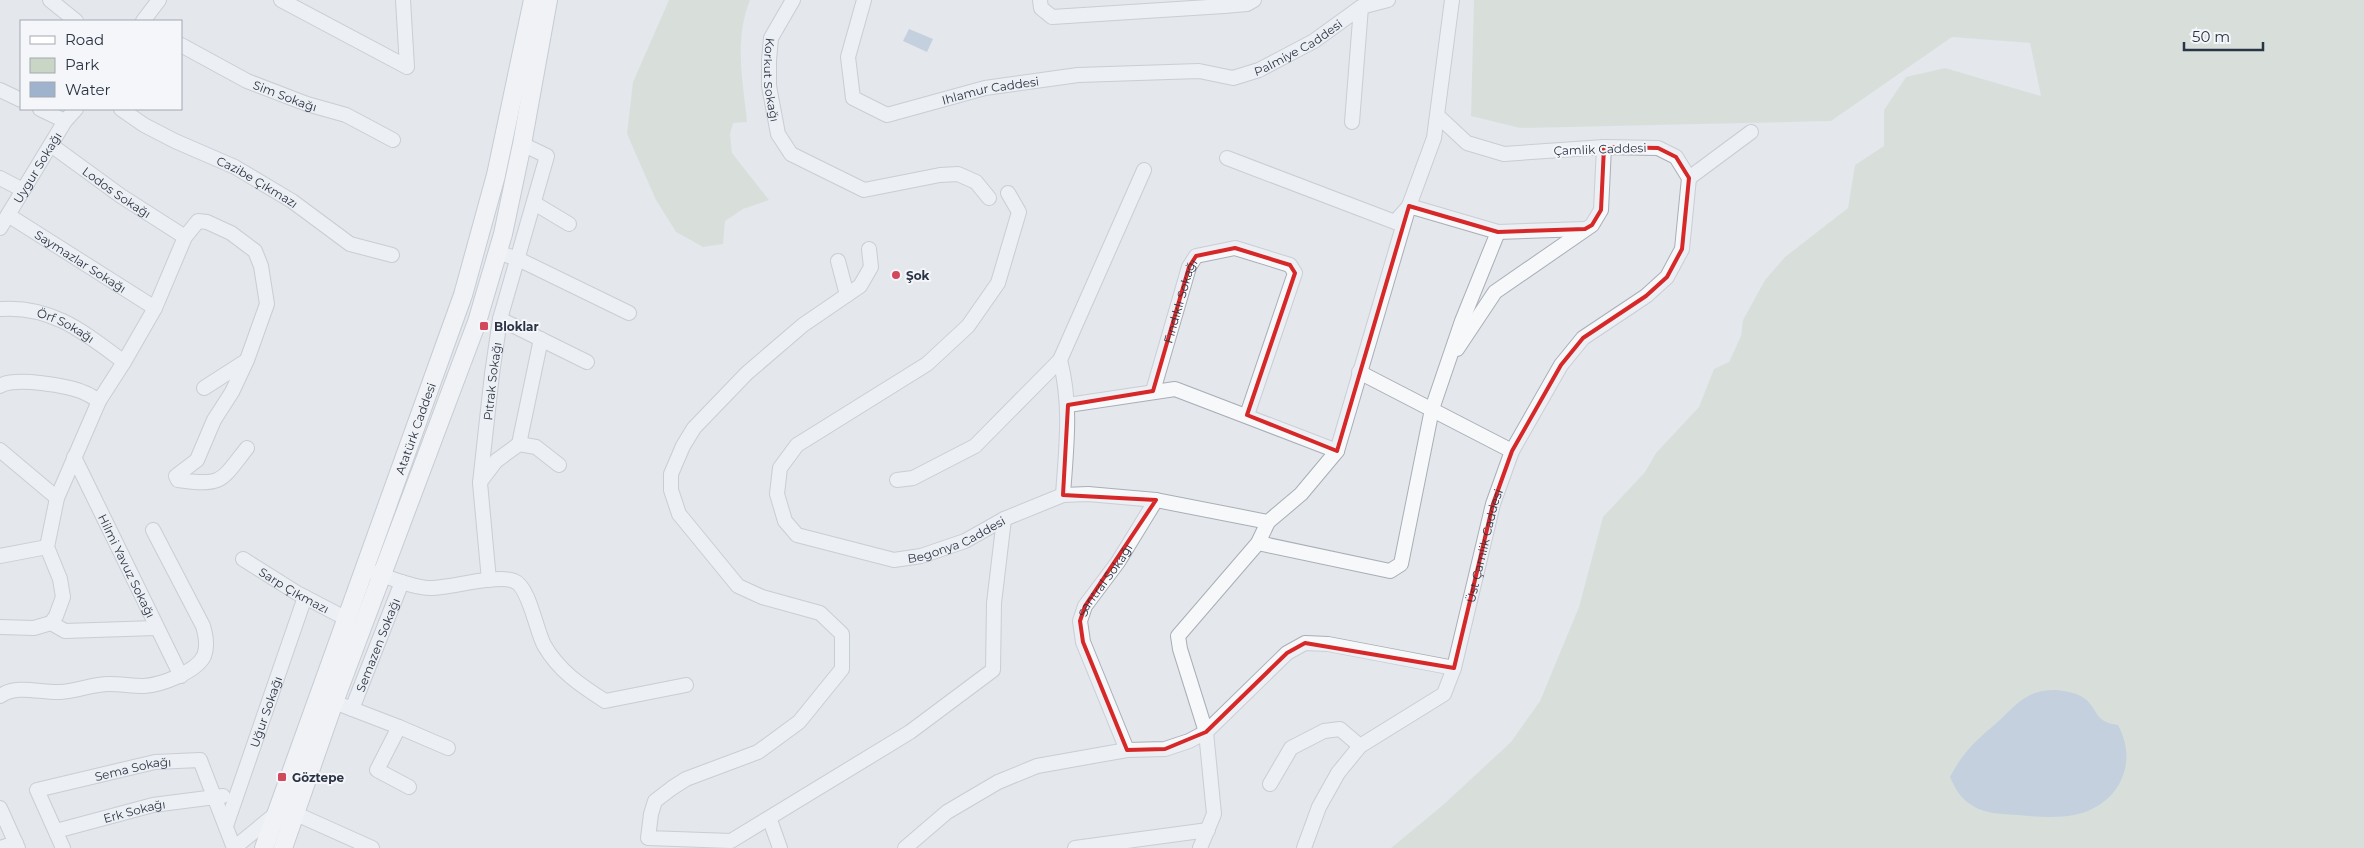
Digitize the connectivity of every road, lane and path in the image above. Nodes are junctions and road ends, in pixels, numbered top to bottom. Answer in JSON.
{"nodes":[{"id":1,"x":50,"y":0,"type":"edge"},
{"id":2,"x":159,"y":0,"type":"edge"},
{"id":3,"x":280,"y":0,"type":"edge"},
{"id":4,"x":402,"y":0,"type":"edge"},
{"id":5,"x":525,"y":0,"type":"edge"},
{"id":6,"x":533,"y":0,"type":"edge"},
{"id":7,"x":548,"y":0,"type":"edge"},
{"id":8,"x":793,"y":0,"type":"edge"},
{"id":9,"x":864,"y":0,"type":"edge"},
{"id":10,"x":1040,"y":0,"type":"edge"},
{"id":11,"x":1254,"y":0,"type":"edge"},
{"id":12,"x":1388,"y":0,"type":"edge"},
{"id":13,"x":1452,"y":0,"type":"edge"},
{"id":14,"x":1362,"y":7,"type":"junction"},
{"id":15,"x":75,"y":20,"type":"edge"},
{"id":16,"x":144,"y":20,"type":"edge"},
{"id":17,"x":528,"y":31,"type":"junction"},
{"id":18,"x":182,"y":46,"type":"edge"},
{"id":19,"x":1233,"y":78,"type":"joint"},
{"id":20,"x":0,"y":90,"type":"edge"},
{"id":21,"x":20,"y":100,"type":"edge"},
{"id":22,"x":42,"y":110,"type":"edge"},
{"id":23,"x":75,"y":110,"type":"edge"},
{"id":24,"x":123,"y":110,"type":"edge"},
{"id":25,"x":1438,"y":116,"type":"junction"},
{"id":26,"x":66,"y":121,"type":"junction"},
{"id":27,"x":1352,"y":122,"type":"dead end"},
{"id":28,"x":1449,"y":126,"type":"junction"},
{"id":29,"x":1751,"y":132,"type":"dead end"},
{"id":30,"x":1434,"y":138,"type":"junction"},
{"id":31,"x":393,"y":140,"type":"dead end"},
{"id":32,"x":522,"y":144,"type":"junction"},
{"id":33,"x":51,"y":145,"type":"junction"},
{"id":34,"x":1604,"y":147,"type":"junction"},
{"id":35,"x":1227,"y":158,"type":"dead end"},
{"id":36,"x":1144,"y":170,"type":"dead end"},
{"id":37,"x":0,"y":178,"type":"edge"},
{"id":38,"x":1688,"y":178,"type":"junction"},
{"id":39,"x":23,"y":190,"type":"junction"},
{"id":40,"x":1008,"y":193,"type":"dead end"},
{"id":41,"x":989,"y":198,"type":"dead end"},
{"id":42,"x":534,"y":203,"type":"junction"},
{"id":43,"x":1409,"y":206,"type":"junction"},
{"id":44,"x":8,"y":214,"type":"junction"},
{"id":45,"x":569,"y":224,"type":"dead end"},
{"id":46,"x":0,"y":228,"type":"edge"},
{"id":47,"x":1585,"y":229,"type":"junction"},
{"id":48,"x":1498,"y":232,"type":"junction"},
{"id":49,"x":185,"y":237,"type":"junction"},
{"id":50,"x":869,"y":249,"type":"dead end"},
{"id":51,"x":497,"y":252,"type":"junction"},
{"id":52,"x":392,"y":255,"type":"dead end"},
{"id":53,"x":518,"y":259,"type":"junction"},
{"id":54,"x":838,"y":260,"type":"dead end"},
{"id":55,"x":848,"y":295,"type":"junction"},
{"id":56,"x":155,"y":308,"type":"junction"},
{"id":57,"x":0,"y":309,"type":"edge"},
{"id":58,"x":629,"y":313,"type":"dead end"},
{"id":59,"x":500,"y":320,"type":"junction"},
{"id":60,"x":541,"y":339,"type":"junction"},
{"id":61,"x":247,"y":360,"type":"junction"},
{"id":62,"x":1060,"y":360,"type":"junction"},
{"id":63,"x":124,"y":362,"type":"junction"},
{"id":64,"x":587,"y":362,"type":"dead end"},
{"id":65,"x":1444,"y":369,"type":"junction"},
{"id":66,"x":1358,"y":372,"type":"junction"},
{"id":67,"x":0,"y":386,"type":"edge"},
{"id":68,"x":204,"y":388,"type":"dead end"},
{"id":69,"x":1153,"y":391,"type":"junction"},
{"id":70,"x":99,"y":401,"type":"junction"},
{"id":71,"x":1068,"y":405,"type":"junction"},
{"id":72,"x":1432,"y":410,"type":"junction"},
{"id":73,"x":1247,"y":415,"type":"junction"},
{"id":74,"x":519,"y":444,"type":"junction"},
{"id":75,"x":247,"y":448,"type":"dead end"},
{"id":76,"x":0,"y":450,"type":"edge"},
{"id":77,"x":1336,"y":451,"type":"junction"},
{"id":78,"x":1512,"y":451,"type":"junction"},
{"id":79,"x":74,"y":457,"type":"junction"},
{"id":80,"x":559,"y":465,"type":"dead end"},
{"id":81,"x":897,"y":480,"type":"dead end"},
{"id":82,"x":480,"y":482,"type":"junction"},
{"id":83,"x":1063,"y":495,"type":"junction"},
{"id":84,"x":57,"y":498,"type":"junction"},
{"id":85,"x":1156,"y":500,"type":"junction"},
{"id":86,"x":1004,"y":519,"type":"junction"},
{"id":87,"x":1268,"y":522,"type":"junction"},
{"id":88,"x":153,"y":530,"type":"dead end"},
{"id":89,"x":1258,"y":543,"type":"junction"},
{"id":90,"x":47,"y":547,"type":"junction"},
{"id":91,"x":1,"y":556,"type":"edge"},
{"id":92,"x":243,"y":559,"type":"dead end"},
{"id":93,"x":373,"y":572,"type":"junction"},
{"id":94,"x":489,"y":580,"type":"junction"},
{"id":95,"x":402,"y":582,"type":"junction"},
{"id":96,"x":305,"y":597,"type":"junction"},
{"id":97,"x":347,"y":619,"type":"junction"},
{"id":98,"x":50,"y":622,"type":"junction"},
{"id":99,"x":0,"y":627,"type":"edge"},
{"id":100,"x":156,"y":628,"type":"junction"},
{"id":101,"x":1454,"y":668,"type":"junction"},
{"id":102,"x":181,"y":676,"type":"junction"},
{"id":103,"x":686,"y":685,"type":"dead end"},
{"id":104,"x":0,"y":696,"type":"edge"},
{"id":105,"x":334,"y":702,"type":"junction"},
{"id":106,"x":352,"y":709,"type":"junction"},
{"id":107,"x":399,"y":727,"type":"junction"},
{"id":108,"x":1206,"y":732,"type":"junction"},
{"id":109,"x":1360,"y":746,"type":"junction"},
{"id":110,"x":448,"y":748,"type":"dead end"},
{"id":111,"x":1127,"y":750,"type":"junction"},
{"id":112,"x":1270,"y":784,"type":"dead end"},
{"id":113,"x":409,"y":786,"type":"dead end"},
{"id":114,"x":237,"y":795,"type":"junction"},
{"id":115,"x":214,"y":796,"type":"junction"},
{"id":116,"x":0,"y":808,"type":"edge"},
{"id":117,"x":286,"y":812,"type":"junction"},
{"id":118,"x":770,"y":820,"type":"junction"},
{"id":119,"x":226,"y":826,"type":"junction"},
{"id":120,"x":1208,"y":830,"type":"junction"},
{"id":121,"x":56,"y":831,"type":"junction"},
{"id":122,"x":17,"y":846,"type":"edge"},
{"id":123,"x":364,"y":846,"type":"edge"},
{"id":124,"x":0,"y":848,"type":"edge"},
{"id":125,"x":63,"y":848,"type":"edge"},
{"id":126,"x":234,"y":848,"type":"edge"},
{"id":127,"x":264,"y":848,"type":"edge"},
{"id":128,"x":283,"y":848,"type":"edge"},
{"id":129,"x":780,"y":848,"type":"edge"},
{"id":130,"x":904,"y":848,"type":"edge"},
{"id":131,"x":1075,"y":848,"type":"edge"},
{"id":132,"x":1200,"y":848,"type":"edge"},
{"id":133,"x":1304,"y":848,"type":"edge"}],
"edges":[{"from":1,"to":15,"type":"street"},
{"from":2,"to":16,"type":"street"},
{"from":3,"to":4,"type":"street"},
{"from":5,"to":17,"type":"main road"},
{"from":6,"to":17,"type":"main road","name":"Atatürk Caddesi"},
{"from":7,"to":32,"type":"main road","name":"Atatürk Caddesi"},
{"from":8,"to":41,"type":"street","name":"Korkut Sokağı"},
{"from":9,"to":19,"type":"street","name":"Ihlamur Caddesi"},
{"from":10,"to":11,"type":"street"},
{"from":12,"to":14,"type":"street","name":"Palmiye Caddesi"},
{"from":13,"to":25,"type":"street"},
{"from":14,"to":19,"type":"street","name":"Palmiye Caddesi"},
{"from":14,"to":27,"type":"street"},
{"from":17,"to":93,"type":"main road","name":"Atatürk Caddesi"},
{"from":18,"to":31,"type":"street","name":"Sim Sokağı"},
{"from":20,"to":21,"type":"street"},
{"from":22,"to":26,"type":"street"},
{"from":23,"to":26,"type":"street","name":"Uygur Sokağı"},
{"from":24,"to":52,"type":"street","name":"Cazibe Çıkmazı"},
{"from":25,"to":28,"type":"street","name":"Çamlik Caddesi"},
{"from":25,"to":30,"type":"street"},
{"from":26,"to":33,"type":"street","name":"Uygur Sokağı"},
{"from":28,"to":30,"type":"street"},
{"from":28,"to":34,"type":"street","name":"Çamlik Caddesi"},
{"from":29,"to":38,"type":"street"},
{"from":30,"to":43,"type":"street"},
{"from":32,"to":42,"type":"street","name":"Pıtrak Sokağı"},
{"from":32,"to":51,"type":"main road","name":"Atatürk Caddesi"},
{"from":33,"to":39,"type":"street","name":"Uygur Sokağı"},
{"from":33,"to":49,"type":"street","name":"Lodos Sokağı"},
{"from":34,"to":38,"type":"street","name":"Çamlik Caddesi"},
{"from":34,"to":47,"type":"street"},
{"from":35,"to":43,"type":"street"},
{"from":36,"to":62,"type":"street"},
{"from":37,"to":39,"type":"street"},
{"from":38,"to":78,"type":"street","name":"Üst Çamlik Caddesi"},
{"from":39,"to":44,"type":"street","name":"Uygur Sokağı"},
{"from":40,"to":86,"type":"street","name":"Begonya Caddesi"},
{"from":42,"to":45,"type":"street"},
{"from":42,"to":53,"type":"street","name":"Pıtrak Sokağı"},
{"from":43,"to":48,"type":"street"},
{"from":43,"to":66,"type":"street"},
{"from":44,"to":46,"type":"street","name":"Uygur Sokağı"},
{"from":44,"to":56,"type":"street","name":"Saymazlar Sokağı"},
{"from":47,"to":48,"type":"street"},
{"from":47,"to":65,"type":"street"},
{"from":48,"to":65,"type":"street"},
{"from":49,"to":56,"type":"street"},
{"from":49,"to":61,"type":"street"},
{"from":50,"to":55,"type":"street"},
{"from":51,"to":53,"type":"street"},
{"from":51,"to":93,"type":"main road","name":"Atatürk Caddesi"},
{"from":53,"to":58,"type":"street"},
{"from":53,"to":59,"type":"street","name":"Pıtrak Sokağı"},
{"from":54,"to":55,"type":"street"},
{"from":55,"to":118,"type":"street"},
{"from":56,"to":63,"type":"street"},
{"from":57,"to":63,"type":"street","name":"Örf Sokağı"},
{"from":59,"to":60,"type":"street"},
{"from":59,"to":82,"type":"street","name":"Pıtrak Sokağı"},
{"from":60,"to":64,"type":"street"},
{"from":60,"to":74,"type":"street"},
{"from":61,"to":68,"type":"street"},
{"from":61,"to":75,"type":"street"},
{"from":62,"to":71,"type":"street"},
{"from":62,"to":81,"type":"street"},
{"from":63,"to":70,"type":"street"},
{"from":65,"to":72,"type":"street"},
{"from":66,"to":72,"type":"street"},
{"from":66,"to":77,"type":"street"},
{"from":67,"to":70,"type":"street"},
{"from":69,"to":71,"type":"street"},
{"from":69,"to":73,"type":"street"},
{"from":69,"to":73,"type":"street","name":"Fındıklı Sokağı"},
{"from":70,"to":79,"type":"street"},
{"from":71,"to":83,"type":"street"},
{"from":72,"to":78,"type":"street"},
{"from":72,"to":89,"type":"street"},
{"from":73,"to":77,"type":"street"},
{"from":74,"to":80,"type":"street"},
{"from":74,"to":82,"type":"street"},
{"from":76,"to":84,"type":"street"},
{"from":77,"to":87,"type":"street"},
{"from":78,"to":101,"type":"street","name":"Üst Çamlik Caddesi"},
{"from":79,"to":84,"type":"street"},
{"from":79,"to":100,"type":"street","name":"Hilmi Yavuz Sokağı"},
{"from":82,"to":94,"type":"street","name":"Pıtrak Sokağı"},
{"from":83,"to":85,"type":"street","name":"Begonya Caddesi"},
{"from":83,"to":86,"type":"street","name":"Begonya Caddesi"},
{"from":84,"to":90,"type":"street"},
{"from":85,"to":87,"type":"street","name":"Begonya Caddesi"},
{"from":85,"to":111,"type":"street","name":"Santral Sokağı"},
{"from":86,"to":118,"type":"street"},
{"from":87,"to":89,"type":"street"},
{"from":88,"to":102,"type":"street"},
{"from":89,"to":108,"type":"street"},
{"from":90,"to":91,"type":"street"},
{"from":90,"to":98,"type":"street"},
{"from":92,"to":96,"type":"street","name":"Sarp Çıkmazı"},
{"from":93,"to":95,"type":"street"},
{"from":93,"to":97,"type":"main road","name":"Atatürk Caddesi"},
{"from":93,"to":105,"type":"main road","name":"Atatürk Caddesi"},
{"from":94,"to":95,"type":"street"},
{"from":94,"to":103,"type":"street"},
{"from":95,"to":106,"type":"street","name":"Semazen Sokağı"},
{"from":96,"to":97,"type":"street","name":"Sarp Çıkmazı"},
{"from":96,"to":114,"type":"street","name":"Uğur Sokağı"},
{"from":97,"to":117,"type":"main road","name":"Atatürk Caddesi"},
{"from":98,"to":99,"type":"street"},
{"from":98,"to":100,"type":"street"},
{"from":100,"to":102,"type":"street","name":"Hilmi Yavuz Sokağı"},
{"from":101,"to":108,"type":"street"},
{"from":101,"to":109,"type":"street","name":"Üst Çamlik Caddesi"},
{"from":102,"to":104,"type":"street"},
{"from":105,"to":106,"type":"street"},
{"from":105,"to":117,"type":"main road","name":"Atatürk Caddesi"},
{"from":106,"to":107,"type":"street"},
{"from":107,"to":110,"type":"street"},
{"from":107,"to":113,"type":"street"},
{"from":108,"to":111,"type":"street"},
{"from":108,"to":120,"type":"street"},
{"from":109,"to":112,"type":"street"},
{"from":109,"to":133,"type":"street","name":"Üst Çamlik Caddesi"},
{"from":111,"to":130,"type":"street"},
{"from":114,"to":115,"type":"street","name":"Erk Sokağı"},
{"from":114,"to":119,"type":"street","name":"Uğur Sokağı"},
{"from":115,"to":119,"type":"street","name":"Sema Sokağı"},
{"from":115,"to":121,"type":"street","name":"Erk Sokağı"},
{"from":115,"to":121,"type":"street","name":"Sema Sokağı"},
{"from":116,"to":122,"type":"street"},
{"from":117,"to":123,"type":"street"},
{"from":117,"to":126,"type":"street"},
{"from":117,"to":127,"type":"main road","name":"Atatürk Caddesi"},
{"from":117,"to":128,"type":"main road","name":"Atatürk Caddesi"},
{"from":118,"to":129,"type":"street"},
{"from":119,"to":126,"type":"street","name":"Sema Sokağı"},
{"from":120,"to":131,"type":"street"},
{"from":120,"to":132,"type":"street"},
{"from":121,"to":125,"type":"street","name":"Sema Sokağı"},
{"from":122,"to":124,"type":"street"}]}
